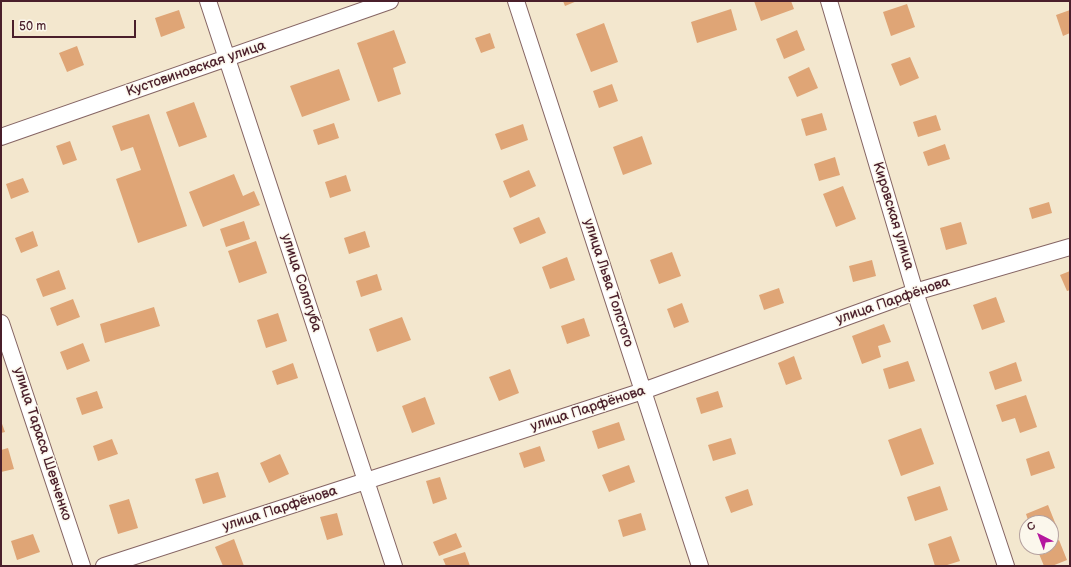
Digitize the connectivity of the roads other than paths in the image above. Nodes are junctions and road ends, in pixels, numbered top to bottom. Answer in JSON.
{"nodes":[{"id":1,"x":208,"y":1,"type":"edge"},
{"id":2,"x":390,"y":1,"type":"edge"},
{"id":3,"x":516,"y":1,"type":"edge"},
{"id":4,"x":828,"y":1,"type":"edge"},
{"id":5,"x":227,"y":59,"type":"junction"},
{"id":6,"x":1,"y":137,"type":"edge"},
{"id":7,"x":1070,"y":247,"type":"edge"},
{"id":8,"x":916,"y":292,"type":"junction"},
{"id":9,"x":1,"y":323,"type":"edge"},
{"id":10,"x":643,"y":390,"type":"junction"},
{"id":11,"x":366,"y":482,"type":"junction"},
{"id":12,"x":82,"y":566,"type":"edge"},
{"id":13,"x":104,"y":566,"type":"edge"},
{"id":14,"x":394,"y":566,"type":"edge"},
{"id":15,"x":700,"y":566,"type":"edge"},
{"id":16,"x":1006,"y":566,"type":"edge"}],
"edges":[{"from":1,"to":5,"type":"street","name":"улица Сологуба"},
{"from":2,"to":5,"type":"street","name":"Кустовиновская улица"},
{"from":3,"to":10,"type":"street","name":"улица Льва Толстого"},
{"from":4,"to":8,"type":"street","name":"Кировская улица"},
{"from":5,"to":6,"type":"street","name":"Кустовиновская улица"},
{"from":5,"to":11,"type":"street","name":"улица Сологуба"},
{"from":7,"to":8,"type":"street","name":"улица Парфёнова"},
{"from":8,"to":10,"type":"street","name":"улица Парфёнова"},
{"from":8,"to":16,"type":"street","name":"Кировская улица"},
{"from":9,"to":12,"type":"street","name":"улица Тараса Шевченко"},
{"from":10,"to":11,"type":"street","name":"улица Парфёнова"},
{"from":10,"to":15,"type":"street","name":"улица Льва Толстого"},
{"from":11,"to":13,"type":"street","name":"улица Парфёнова"},
{"from":11,"to":14,"type":"street","name":"улица Сологуба"}]}
